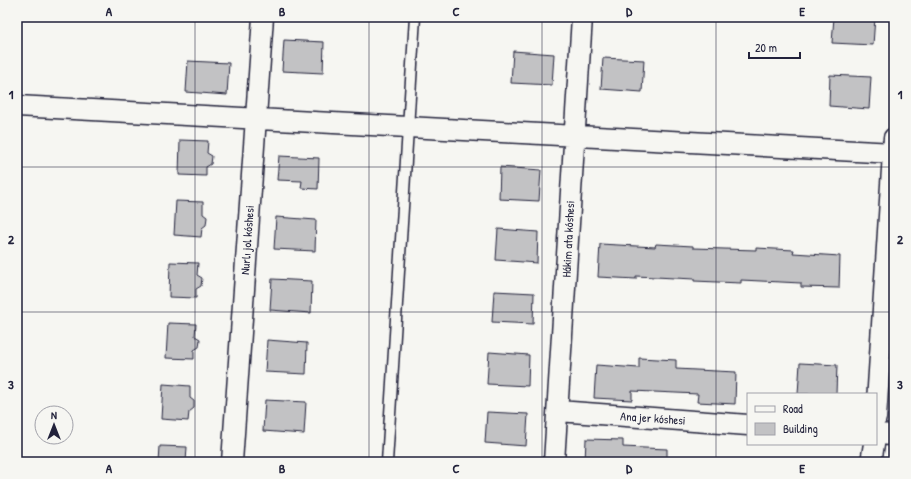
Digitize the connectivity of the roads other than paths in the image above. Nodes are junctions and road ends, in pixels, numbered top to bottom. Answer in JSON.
{"nodes":[{"id":1,"x":263,"y":17,"type":"edge"},
{"id":2,"x":415,"y":17,"type":"edge"},
{"id":3,"x":582,"y":17,"type":"edge"},
{"id":4,"x":17,"y":106,"type":"edge"},
{"id":5,"x":256,"y":119,"type":"junction"},
{"id":6,"x":408,"y":127,"type":"junction"},
{"id":7,"x":574,"y":136,"type":"junction"},
{"id":8,"x":894,"y":148,"type":"edge"},
{"id":9,"x":877,"y":403,"type":"edge"},
{"id":10,"x":558,"y":411,"type":"junction"},
{"id":11,"x":747,"y":425,"type":"edge"},
{"id":12,"x":877,"y":434,"type":"edge"},
{"id":13,"x":894,"y":435,"type":"edge"},
{"id":14,"x":874,"y":445,"type":"edge"},
{"id":15,"x":232,"y":462,"type":"edge"},
{"id":16,"x":387,"y":462,"type":"edge"},
{"id":17,"x":554,"y":462,"type":"edge"},
{"id":18,"x":871,"y":462,"type":"edge"}],
"edges":[{"from":1,"to":5,"type":"street","name":"Nurlı jol kóshesi"},
{"from":2,"to":6,"type":"lane"},
{"from":3,"to":7,"type":"street","name":"Hákim ata kóshesi"},
{"from":4,"to":5,"type":"street"},
{"from":5,"to":6,"type":"street"},
{"from":5,"to":15,"type":"street","name":"Nurlı jol kóshesi"},
{"from":6,"to":7,"type":"street"},
{"from":6,"to":16,"type":"lane"},
{"from":7,"to":8,"type":"street"},
{"from":7,"to":10,"type":"street","name":"Hákim ata kóshesi"},
{"from":8,"to":9,"type":"street"},
{"from":10,"to":11,"type":"street","name":"Ana jer kóshesi"},
{"from":10,"to":17,"type":"street","name":"Hákim ata kóshesi"},
{"from":12,"to":13,"type":"street"},
{"from":14,"to":18,"type":"street"}]}
